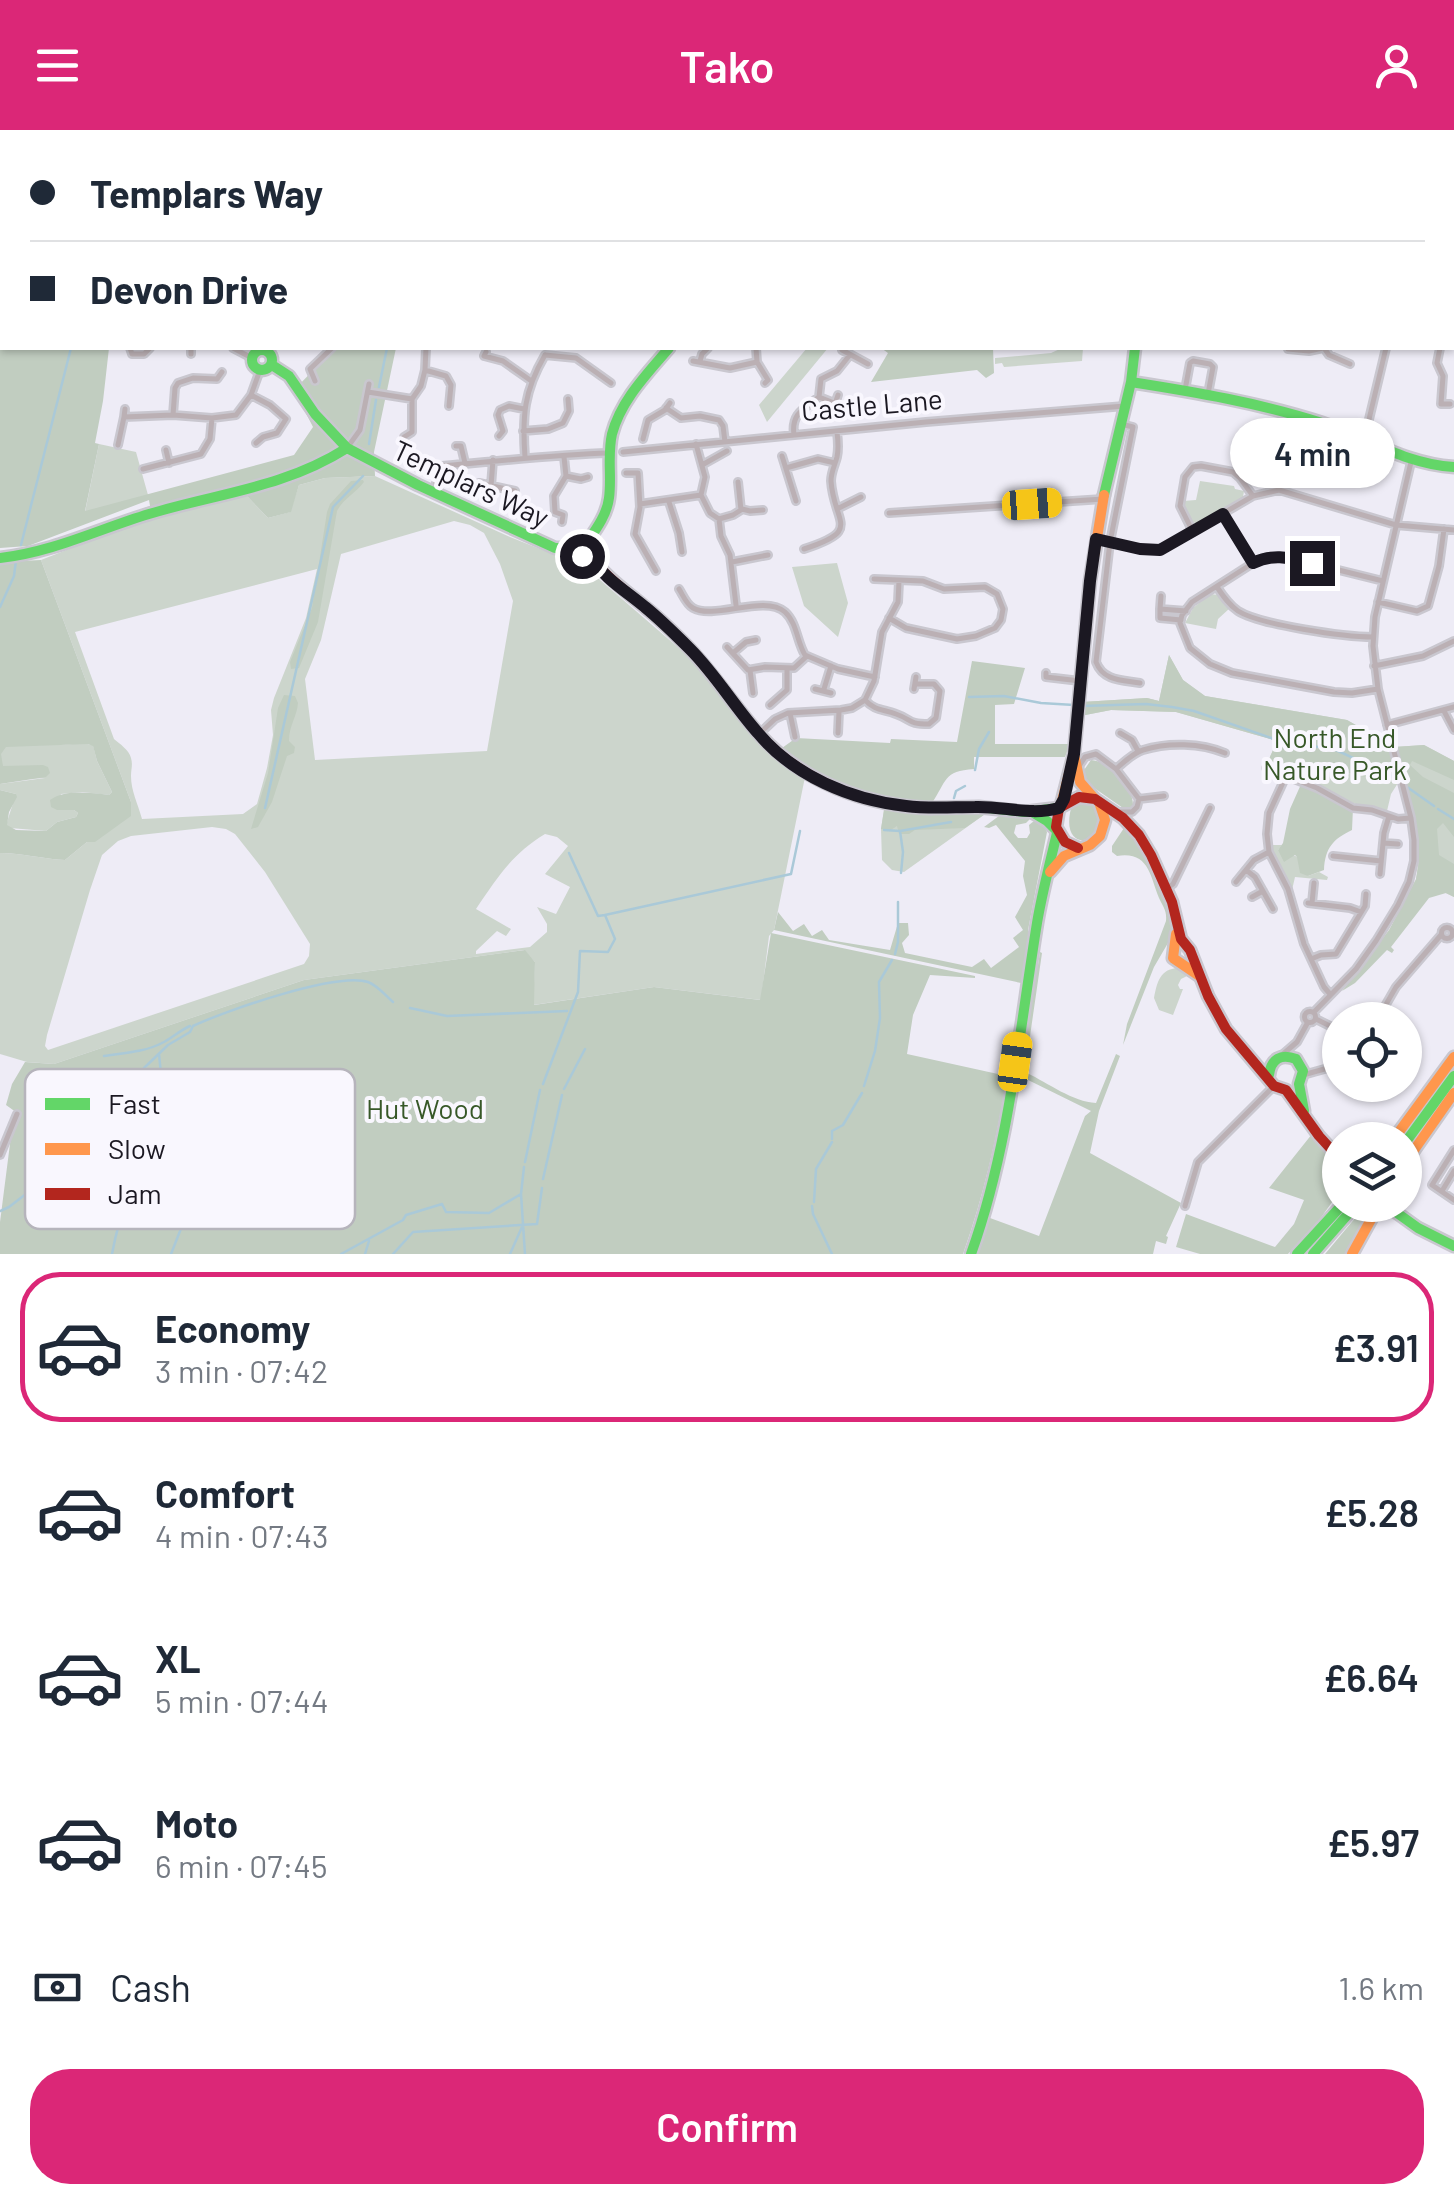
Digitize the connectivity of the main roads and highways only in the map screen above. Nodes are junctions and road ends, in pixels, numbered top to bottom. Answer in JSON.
{"nodes":[{"id":1,"x":263,"y":350,"type":"edge"},
{"id":2,"x":267,"y":350,"type":"edge"},
{"id":3,"x":667,"y":350,"type":"edge"},
{"id":4,"x":1135,"y":350,"type":"edge"},
{"id":5,"x":272,"y":365,"type":"junction"},
{"id":6,"x":1130,"y":382,"type":"junction"},
{"id":7,"x":347,"y":448,"type":"junction"},
{"id":8,"x":1454,"y":468,"type":"edge"},
{"id":9,"x":583,"y":545,"type":"junction"},
{"id":10,"x":0,"y":558,"type":"edge"},
{"id":11,"x":1074,"y":754,"type":"junction"},
{"id":12,"x":1096,"y":799,"type":"junction"},
{"id":13,"x":1060,"y":807,"type":"junction"},
{"id":14,"x":1031,"y":812,"type":"junction"},
{"id":15,"x":1133,"y":827,"type":"junction"},
{"id":16,"x":1104,"y":831,"type":"junction"},
{"id":17,"x":1056,"y":832,"type":"junction"},
{"id":18,"x":1078,"y":848,"type":"junction"},
{"id":19,"x":1047,"y":876,"type":"junction"},
{"id":20,"x":1178,"y":947,"type":"junction"},
{"id":21,"x":1186,"y":960,"type":"junction"},
{"id":22,"x":1244,"y":1052,"type":"junction"},
{"id":23,"x":1454,"y":1057,"type":"edge"},
{"id":24,"x":1278,"y":1058,"type":"junction"},
{"id":25,"x":1300,"y":1071,"type":"junction"},
{"id":26,"x":1454,"y":1076,"type":"edge"},
{"id":27,"x":1276,"y":1084,"type":"junction"},
{"id":28,"x":1454,"y":1093,"type":"edge"},
{"id":29,"x":1304,"y":1116,"type":"junction"},
{"id":30,"x":1407,"y":1122,"type":"edge"},
{"id":31,"x":1421,"y":1122,"type":"edge"},
{"id":32,"x":1322,"y":1138,"type":"edge"},
{"id":33,"x":1422,"y":1139,"type":"edge"},
{"id":34,"x":1326,"y":1222,"type":"edge"},
{"id":35,"x":1341,"y":1222,"type":"edge"},
{"id":36,"x":1371,"y":1222,"type":"edge"},
{"id":37,"x":1408,"y":1222,"type":"edge"},
{"id":38,"x":1454,"y":1246,"type":"edge"},
{"id":39,"x":972,"y":1254,"type":"edge"},
{"id":40,"x":1297,"y":1254,"type":"edge"},
{"id":41,"x":1313,"y":1254,"type":"edge"},
{"id":42,"x":1352,"y":1254,"type":"edge"}],
"edges":[{"from":1,"to":5,"type":"main road"},
{"from":2,"to":5,"type":"main road"},
{"from":3,"to":9,"type":"main road"},
{"from":4,"to":6,"type":"main road"},
{"from":5,"to":7,"type":"main road","name":"Templars Way"},
{"from":6,"to":8,"type":"main road"},
{"from":6,"to":11,"type":"main road"},
{"from":7,"to":9,"type":"main road","name":"Templars Way"},
{"from":7,"to":10,"type":"main road"},
{"from":9,"to":14,"type":"main road","name":"Templars Way"},
{"from":11,"to":12,"type":"main road"},
{"from":11,"to":13,"type":"main road"},
{"from":12,"to":13,"type":"main road"},
{"from":12,"to":15,"type":"main road"},
{"from":12,"to":16,"type":"main road"},
{"from":13,"to":14,"type":"main road","name":"Templars Way"},
{"from":13,"to":17,"type":"main road"},
{"from":14,"to":17,"type":"main road"},
{"from":15,"to":16,"type":"main road"},
{"from":15,"to":20,"type":"main road"},
{"from":16,"to":18,"type":"main road"},
{"from":17,"to":18,"type":"main road"},
{"from":17,"to":19,"type":"main road"},
{"from":18,"to":19,"type":"main road"},
{"from":19,"to":39,"type":"main road"},
{"from":20,"to":21,"type":"main road"},
{"from":20,"to":21,"type":"main road"},
{"from":21,"to":22,"type":"main road"},
{"from":22,"to":24,"type":"main road"},
{"from":22,"to":27,"type":"main road"},
{"from":23,"to":30,"type":"main road"},
{"from":24,"to":25,"type":"main road"},
{"from":24,"to":27,"type":"main road"},
{"from":25,"to":27,"type":"main road"},
{"from":25,"to":29,"type":"main road"},
{"from":26,"to":31,"type":"main road"},
{"from":27,"to":29,"type":"main road"},
{"from":28,"to":33,"type":"main road"},
{"from":29,"to":32,"type":"main road"},
{"from":34,"to":40,"type":"main road"},
{"from":35,"to":41,"type":"main road"},
{"from":36,"to":42,"type":"main road"},
{"from":37,"to":38,"type":"main road"}]}
